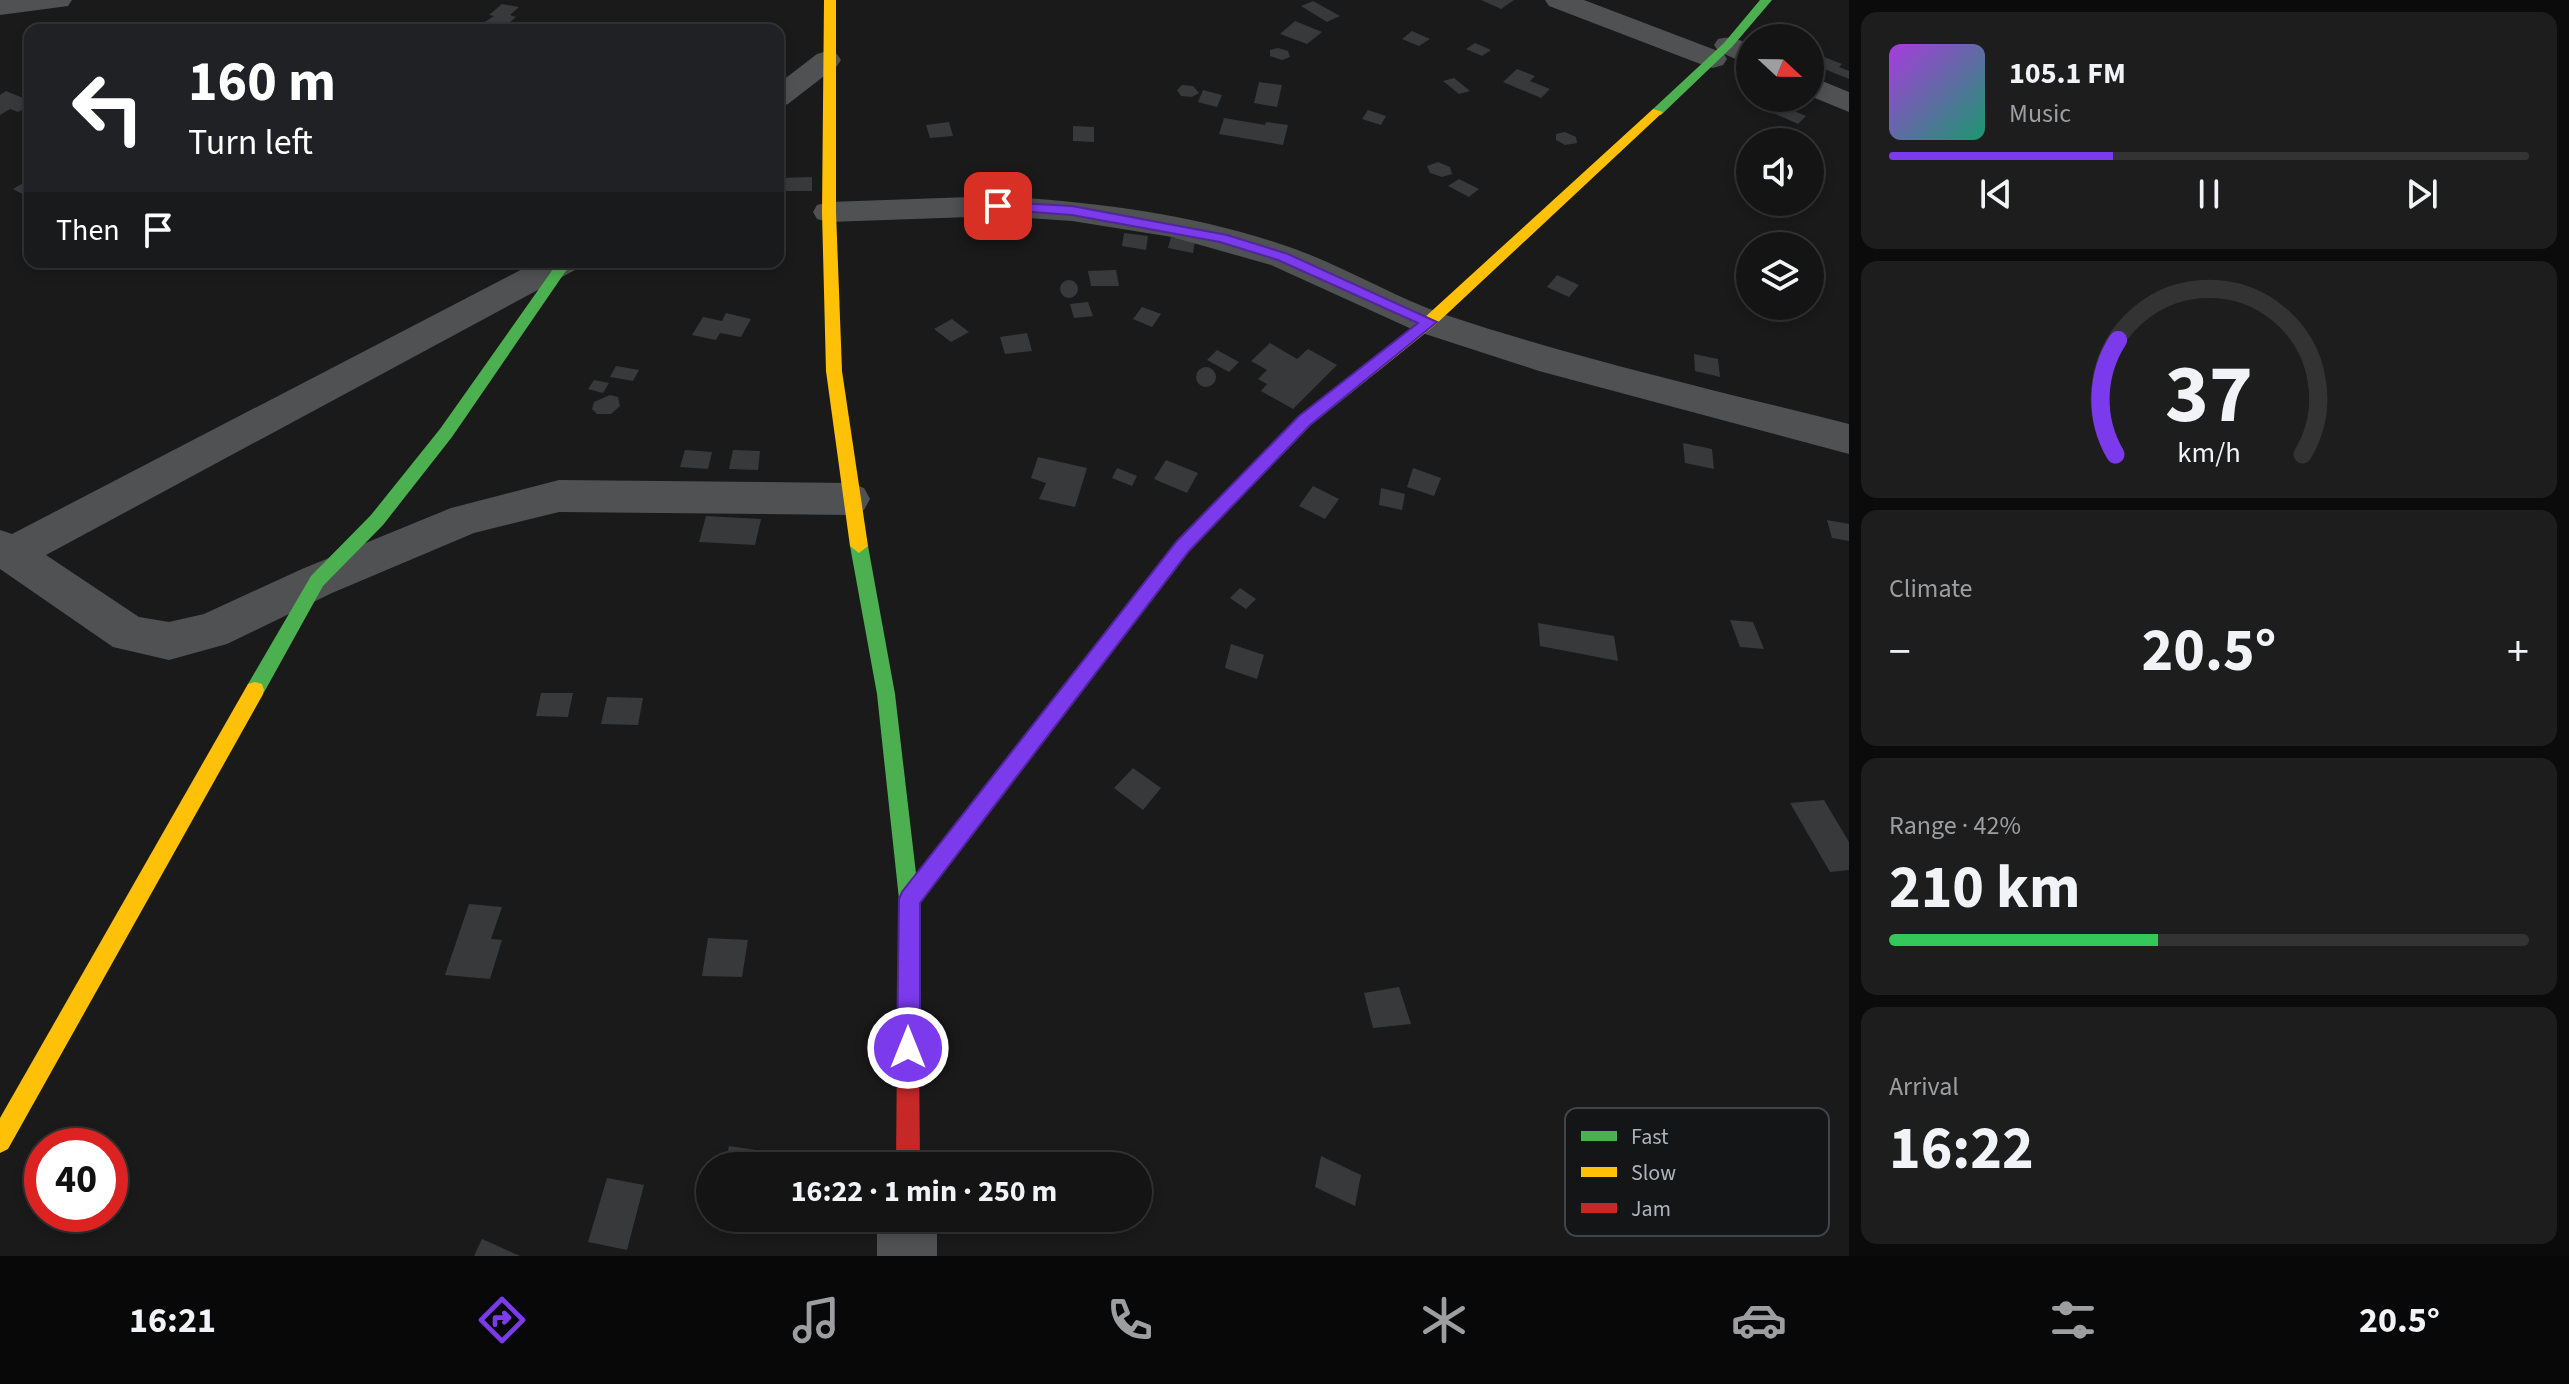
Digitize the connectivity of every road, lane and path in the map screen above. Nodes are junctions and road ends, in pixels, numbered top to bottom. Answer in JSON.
{"nodes":[{"id":1,"x":58,"y":0,"type":"edge"},
{"id":2,"x":830,"y":0,"type":"edge"},
{"id":3,"x":1559,"y":0,"type":"edge"},
{"id":4,"x":1766,"y":0,"type":"edge"},
{"id":5,"x":10,"y":4,"type":"edge"},
{"id":6,"x":1730,"y":53,"type":"edge"},
{"id":7,"x":827,"y":60,"type":"junction"},
{"id":8,"x":1824,"y":91,"type":"edge"},
{"id":9,"x":784,"y":93,"type":"edge"},
{"id":10,"x":1849,"y":103,"type":"edge"},
{"id":11,"x":829,"y":212,"type":"junction"},
{"id":12,"x":552,"y":268,"type":"edge"},
{"id":13,"x":560,"y":268,"type":"edge"},
{"id":14,"x":1429,"y":322,"type":"junction"},
{"id":15,"x":1849,"y":439,"type":"edge"},
{"id":16,"x":850,"y":499,"type":"junction"},
{"id":17,"x":6,"y":550,"type":"edge"},
{"id":18,"x":317,"y":581,"type":"junction"},
{"id":19,"x":909,"y":899,"type":"junction"},
{"id":20,"x":0,"y":1141,"type":"edge"},
{"id":21,"x":908,"y":1152,"type":"edge"},
{"id":22,"x":907,"y":1232,"type":"edge"},
{"id":23,"x":907,"y":1256,"type":"edge"}],
"edges":[{"from":1,"to":5,"type":"street"},
{"from":2,"to":7,"type":"street"},
{"from":3,"to":6,"type":"street"},
{"from":4,"to":6,"type":"street"},
{"from":6,"to":14,"type":"street"},
{"from":7,"to":9,"type":"street"},
{"from":7,"to":11,"type":"street"},
{"from":8,"to":10,"type":"street"},
{"from":11,"to":14,"type":"street"},
{"from":11,"to":16,"type":"street"},
{"from":12,"to":17,"type":"street"},
{"from":13,"to":18,"type":"street"},
{"from":14,"to":15,"type":"street"},
{"from":14,"to":19,"type":"street"},
{"from":16,"to":18,"type":"street"},
{"from":16,"to":19,"type":"street"},
{"from":17,"to":18,"type":"street"},
{"from":18,"to":20,"type":"street"},
{"from":19,"to":21,"type":"street"},
{"from":22,"to":23,"type":"street"}]}
